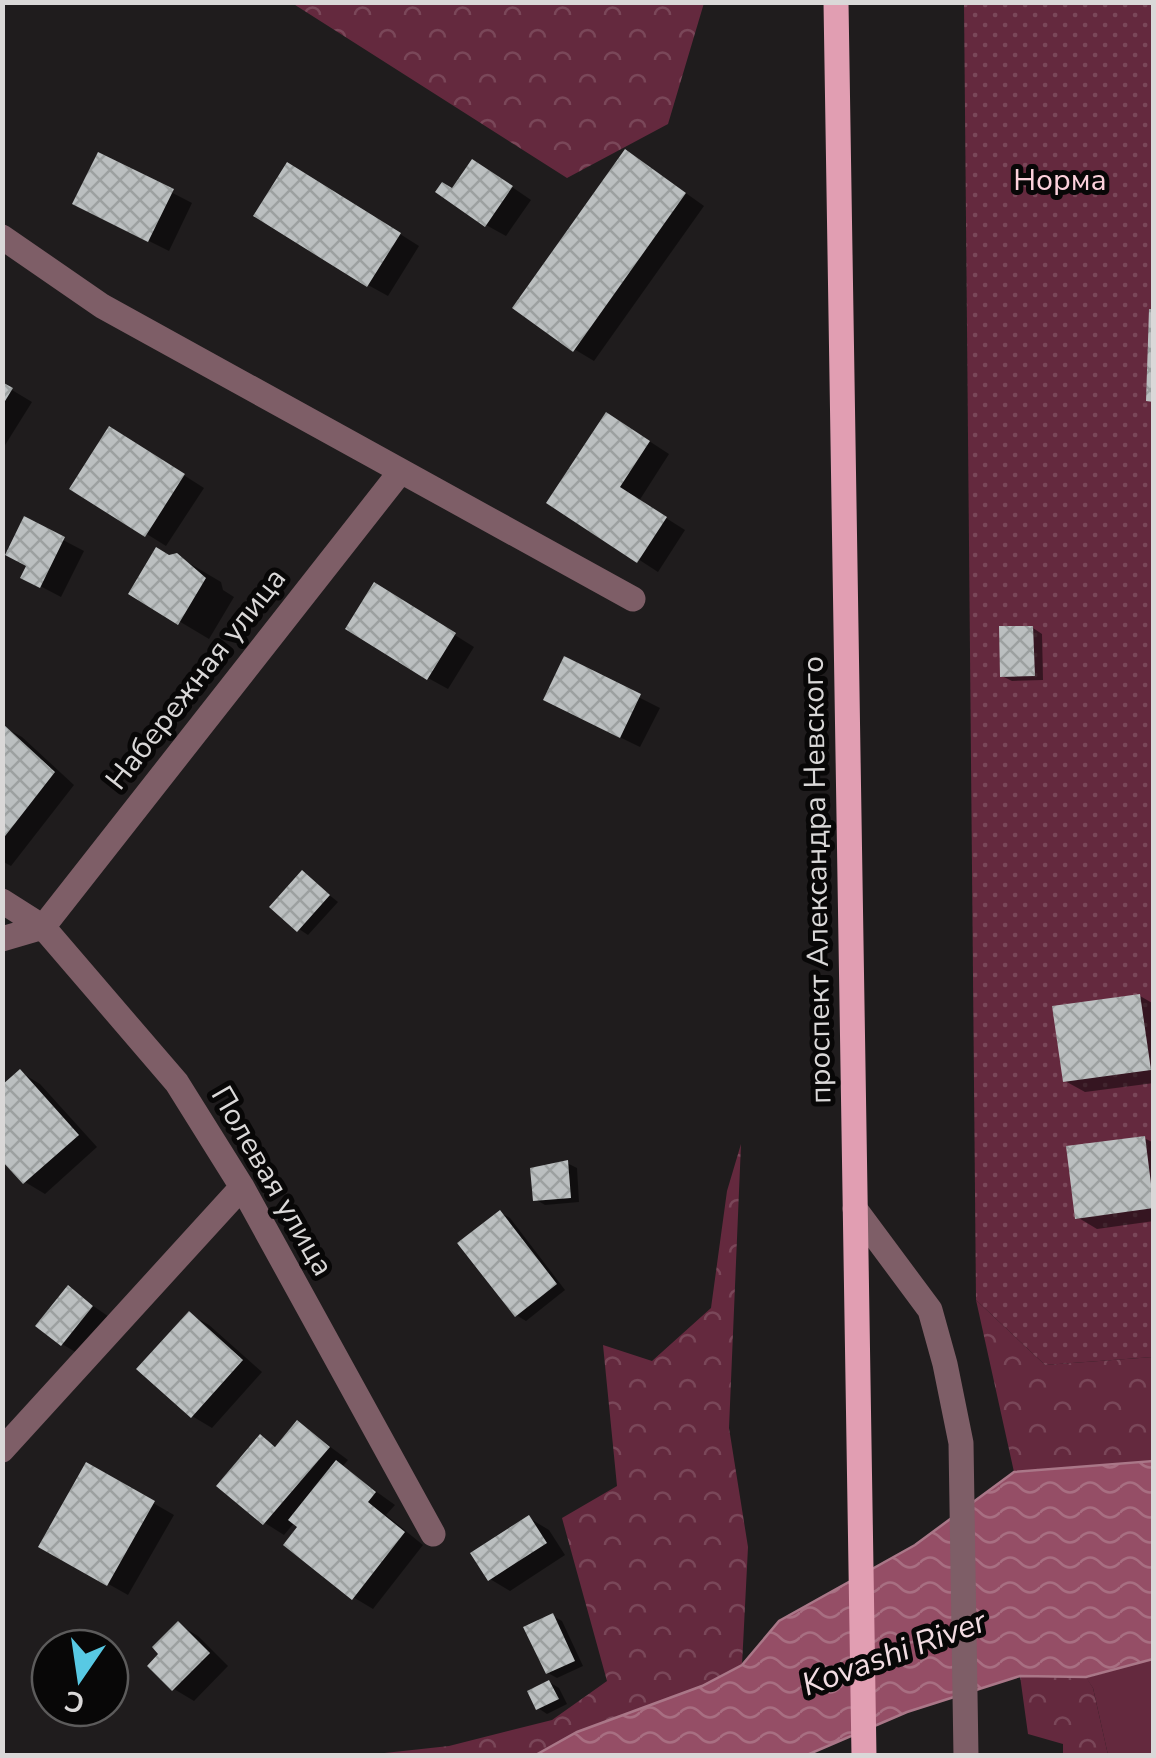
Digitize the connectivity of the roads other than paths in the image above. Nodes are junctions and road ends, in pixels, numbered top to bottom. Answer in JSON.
{"nodes":[{"id":1,"x":836,"y":2,"type":"edge"},
{"id":2,"x":2,"y":237,"type":"edge"},
{"id":3,"x":401,"y":471,"type":"junction"},
{"id":4,"x":634,"y":600,"type":"dead end"},
{"id":5,"x":2,"y":901,"type":"edge"},
{"id":6,"x":43,"y":928,"type":"junction"},
{"id":7,"x":2,"y":939,"type":"edge"},
{"id":8,"x":242,"y":1187,"type":"junction"},
{"id":9,"x":855,"y":1209,"type":"junction"},
{"id":10,"x":2,"y":1450,"type":"edge"},
{"id":11,"x":433,"y":1534,"type":"dead end"},
{"id":12,"x":864,"y":1756,"type":"edge"},
{"id":13,"x":966,"y":1756,"type":"edge"}],
"edges":[{"from":1,"to":9,"type":"main road","name":"проспект Александра Невского"},
{"from":2,"to":3,"type":"street"},
{"from":3,"to":4,"type":"street"},
{"from":3,"to":6,"type":"street","name":"Набережная улица"},
{"from":5,"to":6,"type":"street","name":"Полевая улица"},
{"from":6,"to":7,"type":"street"},
{"from":6,"to":8,"type":"street","name":"Полевая улица"},
{"from":8,"to":10,"type":"street"},
{"from":8,"to":11,"type":"street","name":"Полевая улица"},
{"from":9,"to":12,"type":"main road","name":"проспект Александра Невского"},
{"from":9,"to":13,"type":"street"}]}
